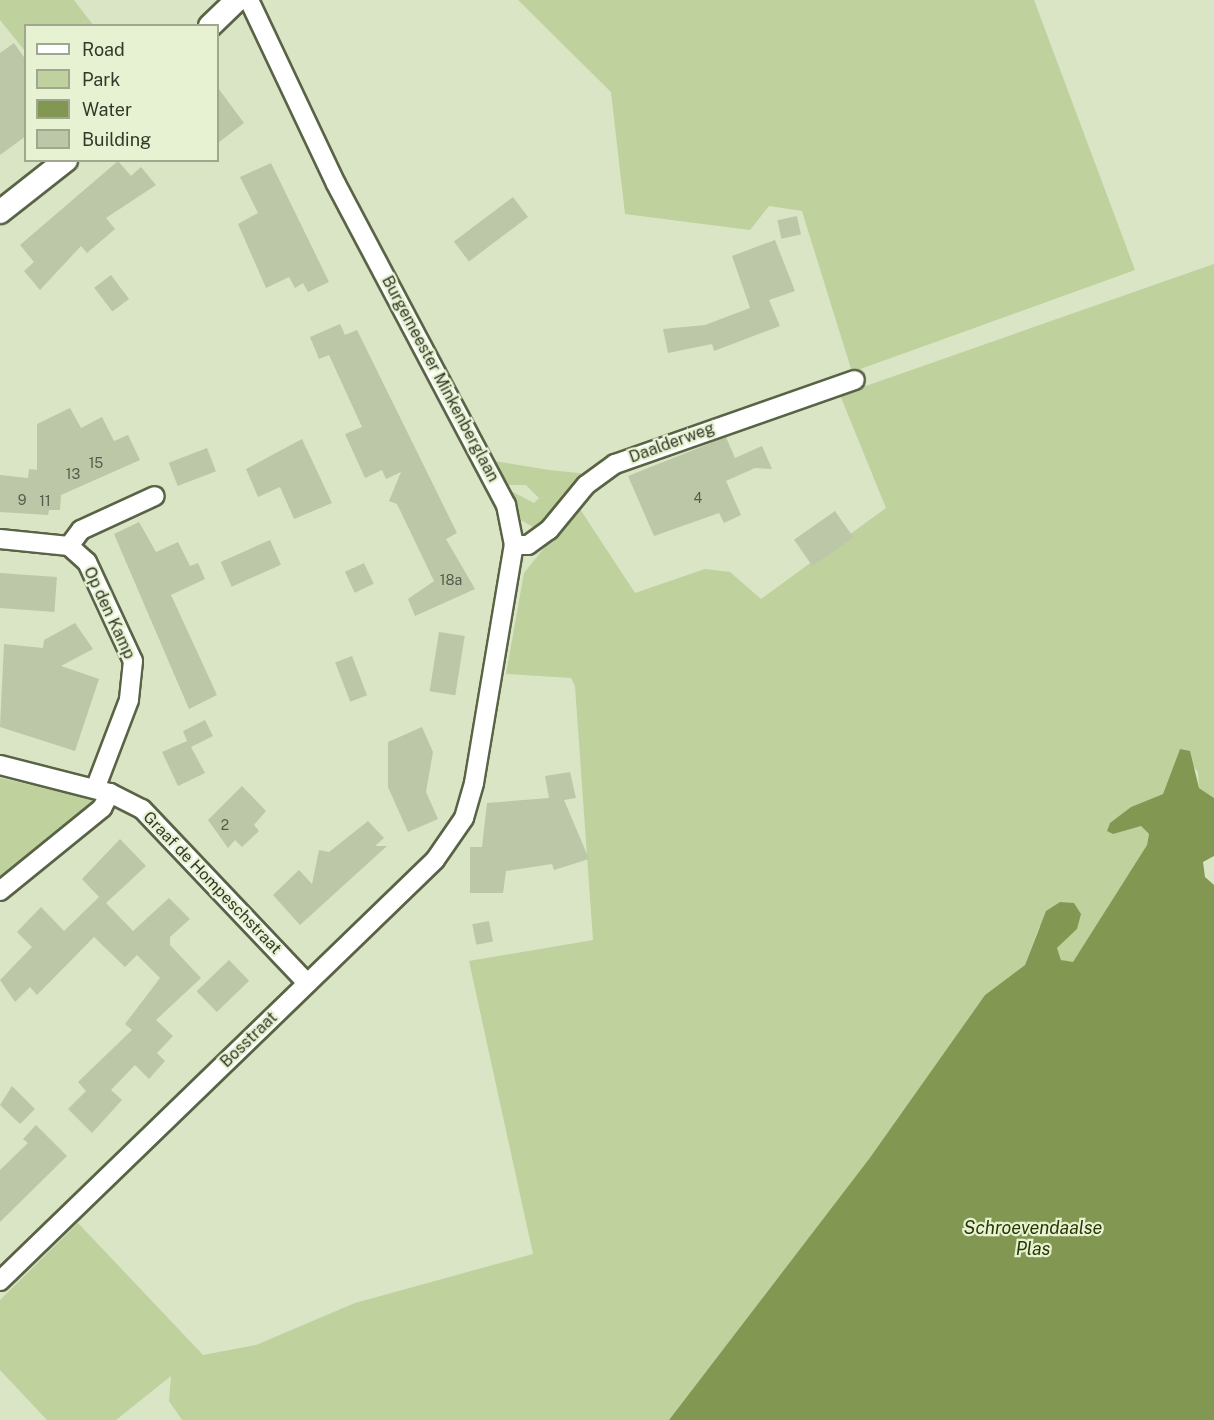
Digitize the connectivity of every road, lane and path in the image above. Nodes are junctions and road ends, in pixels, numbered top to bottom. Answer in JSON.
{"nodes":[{"id":1,"x":237,"y":0,"type":"edge"},
{"id":2,"x":249,"y":0,"type":"edge"},
{"id":3,"x":212,"y":24,"type":"edge"},
{"id":4,"x":63,"y":162,"type":"edge"},
{"id":5,"x":0,"y":212,"type":"edge"},
{"id":6,"x":855,"y":380,"type":"dead end"},
{"id":7,"x":155,"y":496,"type":"dead end"},
{"id":8,"x":0,"y":539,"type":"edge"},
{"id":9,"x":514,"y":545,"type":"junction"},
{"id":10,"x":69,"y":546,"type":"junction"},
{"id":11,"x":0,"y":765,"type":"edge"},
{"id":12,"x":474,"y":783,"type":"joint"},
{"id":13,"x":102,"y":791,"type":"junction"},
{"id":14,"x":0,"y":891,"type":"edge"},
{"id":15,"x":308,"y":984,"type":"junction"},
{"id":16,"x":0,"y":1281,"type":"edge"}],
"edges":[{"from":1,"to":3,"type":"street"},
{"from":2,"to":9,"type":"street","name":"Burgemeester Minkenberglaan"},
{"from":4,"to":5,"type":"street"},
{"from":6,"to":9,"type":"street","name":"Daalderweg"},
{"from":7,"to":10,"type":"street"},
{"from":8,"to":10,"type":"street"},
{"from":9,"to":12,"type":"street","name":"Burgemeester Minkenberglaan"},
{"from":10,"to":13,"type":"street","name":"Op den Kamp"},
{"from":11,"to":13,"type":"street","name":"Graaf de Hompeschstraat"},
{"from":12,"to":15,"type":"street","name":"Bosstraat"},
{"from":13,"to":14,"type":"street"},
{"from":13,"to":15,"type":"street","name":"Graaf de Hompeschstraat"},
{"from":15,"to":16,"type":"street","name":"Bosstraat"}]}
